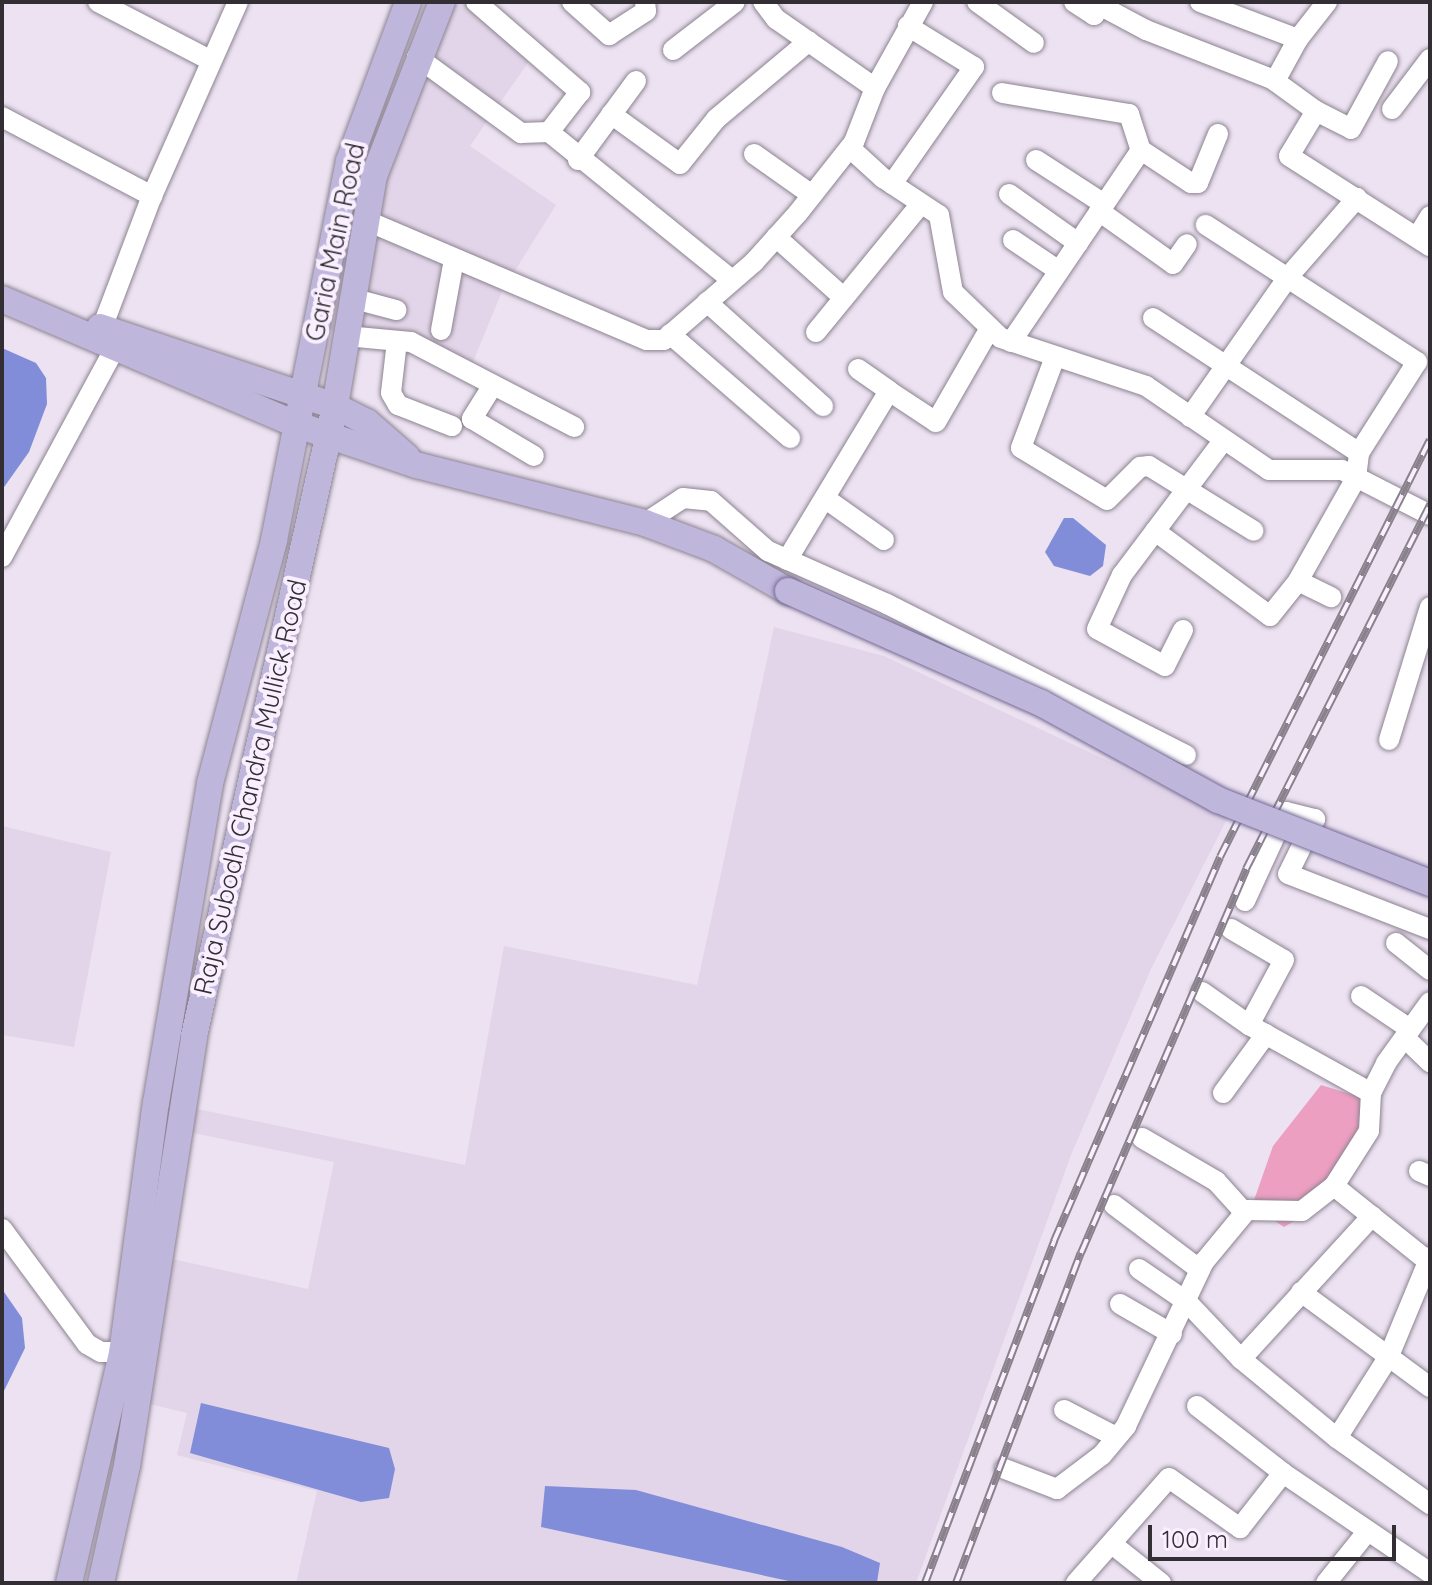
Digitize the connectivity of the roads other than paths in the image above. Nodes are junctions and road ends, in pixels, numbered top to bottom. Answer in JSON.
{"nodes":[{"id":1,"x":98,"y":2,"type":"edge"},
{"id":2,"x":238,"y":2,"type":"edge"},
{"id":3,"x":408,"y":2,"type":"edge"},
{"id":4,"x":476,"y":2,"type":"edge"},
{"id":5,"x":572,"y":2,"type":"edge"},
{"id":6,"x":645,"y":2,"type":"edge"},
{"id":7,"x":735,"y":2,"type":"edge"},
{"id":8,"x":763,"y":2,"type":"edge"},
{"id":9,"x":977,"y":2,"type":"edge"},
{"id":10,"x":1074,"y":2,"type":"edge"},
{"id":11,"x":1200,"y":2,"type":"edge"},
{"id":12,"x":1327,"y":2,"type":"edge"},
{"id":13,"x":434,"y":5,"type":"edge"},
{"id":14,"x":913,"y":10,"type":"edge"},
{"id":15,"x":1298,"y":39,"type":"junction"},
{"id":16,"x":809,"y":41,"type":"junction"},
{"id":17,"x":1034,"y":43,"type":"dead end"},
{"id":18,"x":673,"y":50,"type":"dead end"},
{"id":19,"x":417,"y":57,"type":"junction"},
{"id":20,"x":1430,"y":59,"type":"edge"},
{"id":21,"x":210,"y":60,"type":"junction"},
{"id":22,"x":1388,"y":61,"type":"dead end"},
{"id":23,"x":636,"y":81,"type":"dead end"},
{"id":24,"x":1275,"y":81,"type":"junction"},
{"id":25,"x":875,"y":88,"type":"junction"},
{"id":26,"x":1002,"y":93,"type":"dead end"},
{"id":27,"x":1392,"y":109,"type":"dead end"},
{"id":28,"x":1316,"y":111,"type":"junction"},
{"id":29,"x":611,"y":114,"type":"junction"},
{"id":30,"x":2,"y":117,"type":"edge"},
{"id":31,"x":549,"y":132,"type":"junction"},
{"id":32,"x":1218,"y":134,"type":"dead end"},
{"id":33,"x":852,"y":145,"type":"junction"},
{"id":34,"x":1141,"y":150,"type":"junction"},
{"id":35,"x":754,"y":154,"type":"dead end"},
{"id":36,"x":578,"y":160,"type":"junction"},
{"id":37,"x":1036,"y":160,"type":"dead end"},
{"id":38,"x":892,"y":184,"type":"junction"},
{"id":39,"x":1009,"y":194,"type":"dead end"},
{"id":40,"x":812,"y":195,"type":"junction"},
{"id":41,"x":152,"y":196,"type":"junction"},
{"id":42,"x":1357,"y":198,"type":"junction"},
{"id":43,"x":920,"y":205,"type":"junction"},
{"id":44,"x":1102,"y":208,"type":"junction"},
{"id":45,"x":1430,"y":216,"type":"edge"},
{"id":46,"x":365,"y":220,"type":"junction"},
{"id":47,"x":1206,"y":225,"type":"dead end"},
{"id":48,"x":776,"y":237,"type":"junction"},
{"id":49,"x":1013,"y":240,"type":"dead end"},
{"id":50,"x":1424,"y":241,"type":"edge"},
{"id":51,"x":1078,"y":243,"type":"junction"},
{"id":52,"x":1187,"y":244,"type":"dead end"},
{"id":53,"x":454,"y":259,"type":"junction"},
{"id":54,"x":1059,"y":271,"type":"junction"},
{"id":55,"x":1288,"y":277,"type":"junction"},
{"id":56,"x":732,"y":280,"type":"junction"},
{"id":57,"x":2,"y":281,"type":"edge"},
{"id":58,"x":351,"y":298,"type":"junction"},
{"id":59,"x":844,"y":298,"type":"junction"},
{"id":60,"x":2,"y":299,"type":"edge"},
{"id":61,"x":707,"y":302,"type":"junction"},
{"id":62,"x":396,"y":310,"type":"dead end"},
{"id":63,"x":1153,"y":318,"type":"dead end"},
{"id":64,"x":990,"y":328,"type":"junction"},
{"id":65,"x":441,"y":330,"type":"dead end"},
{"id":66,"x":816,"y":332,"type":"dead end"},
{"id":67,"x":670,"y":334,"type":"junction"},
{"id":68,"x":346,"y":336,"type":"junction"},
{"id":69,"x":108,"y":339,"type":"junction"},
{"id":70,"x":397,"y":341,"type":"junction"},
{"id":71,"x":1011,"y":342,"type":"junction"},
{"id":72,"x":1055,"y":357,"type":"junction"},
{"id":73,"x":1229,"y":367,"type":"junction"},
{"id":74,"x":858,"y":369,"type":"dead end"},
{"id":75,"x":493,"y":385,"type":"junction"},
{"id":76,"x":889,"y":391,"type":"junction"},
{"id":77,"x":305,"y":395,"type":"junction"},
{"id":78,"x":335,"y":406,"type":"junction"},
{"id":79,"x":823,"y":406,"type":"dead end"},
{"id":80,"x":1190,"y":417,"type":"junction"},
{"id":81,"x":298,"y":425,"type":"junction"},
{"id":82,"x":452,"y":426,"type":"dead end"},
{"id":83,"x":574,"y":427,"type":"dead end"},
{"id":84,"x":328,"y":436,"type":"junction"},
{"id":85,"x":790,"y":438,"type":"dead end"},
{"id":86,"x":1223,"y":441,"type":"junction"},
{"id":87,"x":1359,"y":453,"type":"junction"},
{"id":88,"x":534,"y":456,"type":"dead end"},
{"id":89,"x":416,"y":465,"type":"junction"},
{"id":90,"x":1356,"y":478,"type":"junction"},
{"id":91,"x":1188,"y":487,"type":"junction"},
{"id":92,"x":826,"y":499,"type":"junction"},
{"id":93,"x":1430,"y":515,"type":"edge"},
{"id":94,"x":657,"y":527,"type":"junction"},
{"id":95,"x":1155,"y":531,"type":"junction"},
{"id":96,"x":1254,"y":531,"type":"dead end"},
{"id":97,"x":884,"y":540,"type":"dead end"},
{"id":98,"x":2,"y":557,"type":"edge"},
{"id":99,"x":787,"y":560,"type":"junction"},
{"id":100,"x":1298,"y":581,"type":"junction"},
{"id":101,"x":1331,"y":597,"type":"dead end"},
{"id":102,"x":1430,"y":607,"type":"edge"},
{"id":103,"x":1183,"y":630,"type":"dead end"},
{"id":104,"x":1389,"y":740,"type":"dead end"},
{"id":105,"x":1186,"y":755,"type":"dead end"},
{"id":106,"x":1430,"y":883,"type":"edge"},
{"id":107,"x":1245,"y":901,"type":"dead end"},
{"id":108,"x":1231,"y":929,"type":"dead end"},
{"id":109,"x":1430,"y":929,"type":"edge"},
{"id":110,"x":1396,"y":943,"type":"dead end"},
{"id":111,"x":1430,"y":970,"type":"edge"},
{"id":112,"x":1202,"y":992,"type":"dead end"},
{"id":113,"x":1361,"y":996,"type":"dead end"},
{"id":114,"x":1430,"y":1002,"type":"edge"},
{"id":115,"x":1258,"y":1030,"type":"junction"},
{"id":116,"x":1408,"y":1033,"type":"junction"},
{"id":117,"x":1430,"y":1062,"type":"edge"},
{"id":118,"x":1223,"y":1093,"type":"dead end"},
{"id":119,"x":1371,"y":1093,"type":"junction"},
{"id":120,"x":1142,"y":1138,"type":"dead end"},
{"id":121,"x":1334,"y":1186,"type":"junction"},
{"id":122,"x":1114,"y":1205,"type":"dead end"},
{"id":123,"x":1244,"y":1212,"type":"junction"},
{"id":124,"x":1372,"y":1216,"type":"junction"},
{"id":125,"x":2,"y":1229,"type":"edge"},
{"id":126,"x":1429,"y":1261,"type":"edge"},
{"id":127,"x":1139,"y":1269,"type":"dead end"},
{"id":128,"x":1199,"y":1269,"type":"junction"},
{"id":129,"x":1301,"y":1292,"type":"junction"},
{"id":130,"x":1187,"y":1302,"type":"junction"},
{"id":131,"x":1120,"y":1304,"type":"dead end"},
{"id":132,"x":1172,"y":1334,"type":"junction"},
{"id":133,"x":132,"y":1352,"type":"junction"},
{"id":134,"x":1389,"y":1356,"type":"junction"},
{"id":135,"x":1241,"y":1359,"type":"junction"},
{"id":136,"x":1430,"y":1387,"type":"edge"},
{"id":137,"x":1197,"y":1406,"type":"dead end"},
{"id":138,"x":1064,"y":1410,"type":"dead end"},
{"id":139,"x":1116,"y":1437,"type":"junction"},
{"id":140,"x":1337,"y":1438,"type":"junction"},
{"id":141,"x":1005,"y":1469,"type":"dead end"},
{"id":142,"x":1283,"y":1473,"type":"junction"},
{"id":143,"x":1430,"y":1504,"type":"edge"},
{"id":144,"x":1367,"y":1532,"type":"junction"},
{"id":145,"x":1112,"y":1544,"type":"junction"},
{"id":146,"x":1430,"y":1573,"type":"edge"},
{"id":147,"x":69,"y":1583,"type":"edge"},
{"id":148,"x":101,"y":1583,"type":"edge"},
{"id":149,"x":1076,"y":1583,"type":"edge"},
{"id":150,"x":1161,"y":1583,"type":"edge"},
{"id":151,"x":1326,"y":1583,"type":"edge"}],
"edges":[{"from":1,"to":21,"type":"street"},
{"from":2,"to":21,"type":"street"},
{"from":3,"to":77,"type":"main road","name":"Garia Main Road"},
{"from":4,"to":31,"type":"street"},
{"from":5,"to":6,"type":"street"},
{"from":7,"to":18,"type":"street"},
{"from":8,"to":16,"type":"street"},
{"from":9,"to":17,"type":"street"},
{"from":10,"to":24,"type":"street"},
{"from":11,"to":15,"type":"street"},
{"from":12,"to":15,"type":"street"},
{"from":13,"to":19,"type":"main road","name":"Raja Subodh Chandra Mullick Road"},
{"from":14,"to":25,"type":"street"},
{"from":14,"to":38,"type":"street"},
{"from":15,"to":24,"type":"street"},
{"from":16,"to":25,"type":"street"},
{"from":16,"to":29,"type":"street"},
{"from":19,"to":31,"type":"street"},
{"from":19,"to":46,"type":"main road","name":"Raja Subodh Chandra Mullick Road"},
{"from":20,"to":27,"type":"street"},
{"from":21,"to":41,"type":"street"},
{"from":22,"to":28,"type":"street"},
{"from":23,"to":29,"type":"street"},
{"from":24,"to":28,"type":"street"},
{"from":25,"to":33,"type":"street"},
{"from":26,"to":34,"type":"street"},
{"from":28,"to":42,"type":"street"},
{"from":29,"to":36,"type":"street"},
{"from":30,"to":41,"type":"street"},
{"from":31,"to":36,"type":"street"},
{"from":32,"to":34,"type":"street"},
{"from":33,"to":38,"type":"street"},
{"from":33,"to":40,"type":"street"},
{"from":34,"to":44,"type":"street"},
{"from":35,"to":40,"type":"street"},
{"from":36,"to":56,"type":"street"},
{"from":37,"to":44,"type":"street"},
{"from":38,"to":43,"type":"street"},
{"from":39,"to":51,"type":"street"},
{"from":40,"to":48,"type":"street"},
{"from":41,"to":69,"type":"street"},
{"from":42,"to":50,"type":"street"},
{"from":42,"to":55,"type":"street"},
{"from":43,"to":59,"type":"street"},
{"from":43,"to":64,"type":"street"},
{"from":44,"to":51,"type":"street"},
{"from":44,"to":52,"type":"street"},
{"from":45,"to":50,"type":"street"},
{"from":46,"to":53,"type":"street"},
{"from":46,"to":58,"type":"main road","name":"Raja Subodh Chandra Mullick Road"},
{"from":47,"to":55,"type":"street"},
{"from":48,"to":56,"type":"street"},
{"from":48,"to":59,"type":"street"},
{"from":49,"to":54,"type":"street"},
{"from":51,"to":54,"type":"street"},
{"from":53,"to":65,"type":"street"},
{"from":53,"to":67,"type":"street"},
{"from":54,"to":71,"type":"street"},
{"from":55,"to":73,"type":"street"},
{"from":55,"to":87,"type":"street"},
{"from":56,"to":61,"type":"street"},
{"from":57,"to":69,"type":"main road"},
{"from":58,"to":62,"type":"street"},
{"from":58,"to":68,"type":"main road","name":"Raja Subodh Chandra Mullick Road"},
{"from":59,"to":66,"type":"street"},
{"from":60,"to":69,"type":"main road"},
{"from":61,"to":67,"type":"street"},
{"from":61,"to":79,"type":"street"},
{"from":63,"to":73,"type":"street"},
{"from":64,"to":71,"type":"street"},
{"from":64,"to":76,"type":"street"},
{"from":67,"to":85,"type":"street"},
{"from":68,"to":70,"type":"street"},
{"from":68,"to":78,"type":"main road","name":"Raja Subodh Chandra Mullick Road"},
{"from":69,"to":77,"type":"main road"},
{"from":69,"to":81,"type":"main road"},
{"from":69,"to":98,"type":"street"},
{"from":70,"to":75,"type":"street"},
{"from":70,"to":82,"type":"street"},
{"from":71,"to":72,"type":"street"},
{"from":72,"to":80,"type":"street"},
{"from":72,"to":91,"type":"street"},
{"from":73,"to":80,"type":"street"},
{"from":73,"to":87,"type":"street"},
{"from":74,"to":76,"type":"street"},
{"from":75,"to":83,"type":"street"},
{"from":75,"to":88,"type":"street"},
{"from":76,"to":92,"type":"street"},
{"from":77,"to":78,"type":"main road"},
{"from":77,"to":81,"type":"main road","name":"Raja Subodh Chandra Mullick Road"},
{"from":78,"to":84,"type":"main road","name":"Raja Subodh Chandra Mullick Road"},
{"from":78,"to":89,"type":"main road"},
{"from":80,"to":86,"type":"street"},
{"from":81,"to":84,"type":"main road"},
{"from":81,"to":133,"type":"main road","name":"Raja Subodh Chandra Mullick Road"},
{"from":84,"to":89,"type":"main road"},
{"from":84,"to":133,"type":"main road","name":"Raja Subodh Chandra Mullick Road"},
{"from":86,"to":90,"type":"street"},
{"from":86,"to":91,"type":"street"},
{"from":87,"to":90,"type":"street"},
{"from":89,"to":94,"type":"main road"},
{"from":90,"to":93,"type":"street"},
{"from":90,"to":100,"type":"street"},
{"from":91,"to":95,"type":"street"},
{"from":91,"to":96,"type":"street"},
{"from":92,"to":97,"type":"street"},
{"from":92,"to":99,"type":"street"},
{"from":94,"to":99,"type":"street"},
{"from":94,"to":106,"type":"main road","bridge":true},
{"from":95,"to":100,"type":"street"},
{"from":95,"to":103,"type":"street"},
{"from":99,"to":105,"type":"street"},
{"from":100,"to":101,"type":"street"},
{"from":102,"to":104,"type":"street"},
{"from":107,"to":109,"type":"street"},
{"from":108,"to":115,"type":"street"},
{"from":110,"to":111,"type":"street"},
{"from":112,"to":115,"type":"street"},
{"from":113,"to":116,"type":"street"},
{"from":114,"to":116,"type":"street"},
{"from":115,"to":118,"type":"street"},
{"from":115,"to":119,"type":"street"},
{"from":116,"to":117,"type":"street"},
{"from":116,"to":119,"type":"street"},
{"from":119,"to":121,"type":"street"},
{"from":120,"to":123,"type":"street"},
{"from":121,"to":123,"type":"street"},
{"from":121,"to":124,"type":"street"},
{"from":122,"to":128,"type":"street"},
{"from":123,"to":128,"type":"street"},
{"from":124,"to":126,"type":"street"},
{"from":124,"to":129,"type":"street"},
{"from":125,"to":133,"type":"street"},
{"from":126,"to":134,"type":"street"},
{"from":127,"to":130,"type":"street"},
{"from":128,"to":130,"type":"street"},
{"from":129,"to":134,"type":"street"},
{"from":129,"to":135,"type":"street"},
{"from":130,"to":132,"type":"street"},
{"from":130,"to":135,"type":"street"},
{"from":131,"to":132,"type":"street"},
{"from":132,"to":139,"type":"street"},
{"from":133,"to":147,"type":"main road","name":"Raja Subodh Chandra Mullick Road"},
{"from":133,"to":148,"type":"main road","name":"Raja Subodh Chandra Mullick Road"},
{"from":134,"to":136,"type":"street"},
{"from":134,"to":140,"type":"street"},
{"from":135,"to":140,"type":"street"},
{"from":137,"to":142,"type":"street"},
{"from":138,"to":139,"type":"street"},
{"from":139,"to":141,"type":"street"},
{"from":140,"to":143,"type":"street"},
{"from":142,"to":144,"type":"street"},
{"from":142,"to":145,"type":"street"},
{"from":144,"to":146,"type":"street"},
{"from":144,"to":151,"type":"street"},
{"from":145,"to":149,"type":"street"},
{"from":145,"to":150,"type":"street"}]}
